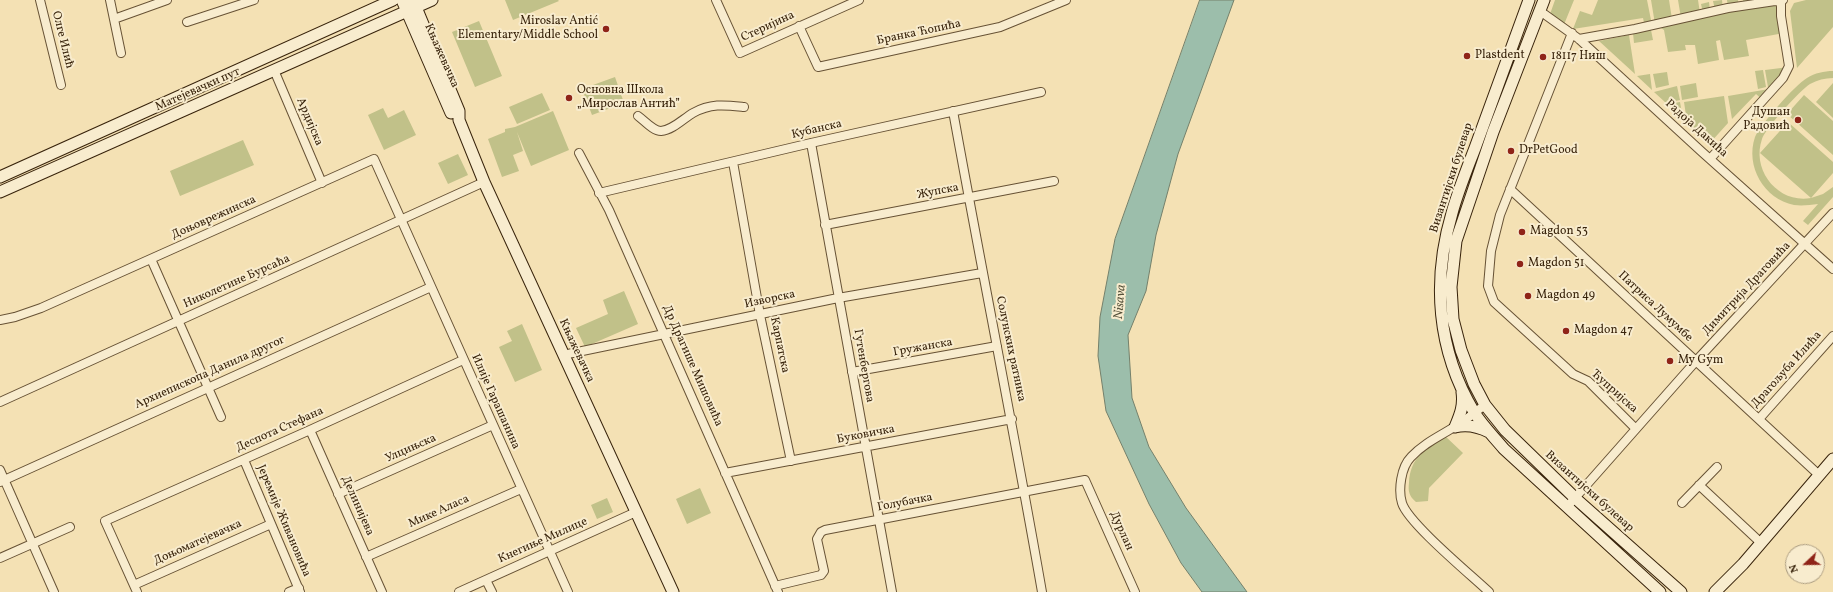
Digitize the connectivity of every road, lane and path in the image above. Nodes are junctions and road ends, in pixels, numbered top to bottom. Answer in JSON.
{"nodes":[{"id":1,"x":40,"y":0,"type":"edge"},
{"id":2,"x":110,"y":0,"type":"edge"},
{"id":3,"x":167,"y":0,"type":"edge"},
{"id":4,"x":254,"y":0,"type":"edge"},
{"id":5,"x":393,"y":0,"type":"edge"},
{"id":6,"x":402,"y":0,"type":"edge"},
{"id":7,"x":432,"y":0,"type":"edge"},
{"id":8,"x":716,"y":0,"type":"edge"},
{"id":9,"x":860,"y":0,"type":"edge"},
{"id":10,"x":1066,"y":0,"type":"edge"},
{"id":11,"x":1529,"y":0,"type":"edge"},
{"id":12,"x":1544,"y":0,"type":"edge"},
{"id":13,"x":1782,"y":1,"type":"edge"},
{"id":14,"x":412,"y":6,"type":"edge"},
{"id":15,"x":1540,"y":11,"type":"junction"},
{"id":16,"x":114,"y":19,"type":"junction"},
{"id":17,"x":187,"y":22,"type":"dead end"},
{"id":18,"x":799,"y":26,"type":"junction"},
{"id":19,"x":1572,"y":32,"type":"junction"},
{"id":20,"x":1579,"y":39,"type":"junction"},
{"id":21,"x":121,"y":53,"type":"dead end"},
{"id":22,"x":274,"y":70,"type":"junction"},
{"id":23,"x":61,"y":85,"type":"dead end"},
{"id":24,"x":1041,"y":92,"type":"dead end"},
{"id":25,"x":744,"y":107,"type":"dead end"},
{"id":26,"x":953,"y":111,"type":"junction"},
{"id":27,"x":638,"y":116,"type":"dead end"},
{"id":28,"x":811,"y":143,"type":"junction"},
{"id":29,"x":579,"y":153,"type":"dead end"},
{"id":30,"x":1710,"y":159,"type":"junction"},
{"id":31,"x":733,"y":162,"type":"junction"},
{"id":32,"x":0,"y":177,"type":"edge"},
{"id":33,"x":1054,"y":181,"type":"dead end"},
{"id":34,"x":484,"y":182,"type":"junction"},
{"id":35,"x":322,"y":183,"type":"junction"},
{"id":36,"x":1510,"y":189,"type":"junction"},
{"id":37,"x":0,"y":192,"type":"edge"},
{"id":38,"x":599,"y":193,"type":"junction"},
{"id":39,"x":968,"y":198,"type":"junction"},
{"id":40,"x":1833,"y":213,"type":"edge"},
{"id":41,"x":402,"y":221,"type":"junction"},
{"id":42,"x":825,"y":225,"type":"junction"},
{"id":43,"x":1806,"y":245,"type":"junction"},
{"id":44,"x":151,"y":259,"type":"junction"},
{"id":45,"x":1833,"y":269,"type":"edge"},
{"id":46,"x":982,"y":273,"type":"junction"},
{"id":47,"x":431,"y":287,"type":"junction"},
{"id":48,"x":838,"y":298,"type":"junction"},
{"id":49,"x":760,"y":314,"type":"junction"},
{"id":50,"x":0,"y":320,"type":"edge"},
{"id":51,"x":178,"y":321,"type":"junction"},
{"id":52,"x":664,"y":333,"type":"junction"},
{"id":53,"x":1833,"y":336,"type":"edge"},
{"id":54,"x":997,"y":346,"type":"junction"},
{"id":55,"x":564,"y":355,"type":"junction"},
{"id":56,"x":464,"y":360,"type":"junction"},
{"id":57,"x":1696,"y":361,"type":"junction"},
{"id":58,"x":852,"y":372,"type":"junction"},
{"id":59,"x":1460,"y":386,"type":"junction"},
{"id":60,"x":208,"y":387,"type":"junction"},
{"id":61,"x":0,"y":402,"type":"edge"},
{"id":62,"x":1485,"y":405,"type":"junction"},
{"id":63,"x":1474,"y":412,"type":"junction"},
{"id":64,"x":221,"y":417,"type":"dead end"},
{"id":65,"x":1012,"y":419,"type":"junction"},
{"id":66,"x":1759,"y":419,"type":"junction"},
{"id":67,"x":493,"y":425,"type":"junction"},
{"id":68,"x":1455,"y":427,"type":"junction"},
{"id":69,"x":1636,"y":429,"type":"junction"},
{"id":70,"x":310,"y":430,"type":"junction"},
{"id":71,"x":1490,"y":432,"type":"junction"},
{"id":72,"x":865,"y":447,"type":"junction"},
{"id":73,"x":1833,"y":459,"type":"edge"},
{"id":74,"x":244,"y":460,"type":"junction"},
{"id":75,"x":791,"y":461,"type":"junction"},
{"id":76,"x":1717,"y":467,"type":"dead end"},
{"id":77,"x":0,"y":470,"type":"edge"},
{"id":78,"x":725,"y":473,"type":"junction"},
{"id":79,"x":1819,"y":475,"type":"junction"},
{"id":80,"x":1085,"y":480,"type":"joint"},
{"id":81,"x":2,"y":481,"type":"edge"},
{"id":82,"x":1699,"y":485,"type":"junction"},
{"id":83,"x":521,"y":489,"type":"junction"},
{"id":84,"x":1024,"y":492,"type":"junction"},
{"id":85,"x":338,"y":494,"type":"junction"},
{"id":86,"x":1575,"y":498,"type":"junction"},
{"id":87,"x":1682,"y":503,"type":"dead end"},
{"id":88,"x":1567,"y":507,"type":"junction"},
{"id":89,"x":636,"y":512,"type":"junction"},
{"id":90,"x":880,"y":520,"type":"junction"},
{"id":91,"x":271,"y":524,"type":"junction"},
{"id":92,"x":70,"y":527,"type":"dead end"},
{"id":93,"x":1760,"y":542,"type":"junction"},
{"id":94,"x":33,"y":544,"type":"junction"},
{"id":95,"x":549,"y":551,"type":"junction"},
{"id":96,"x":0,"y":558,"type":"edge"},
{"id":97,"x":366,"y":558,"type":"junction"},
{"id":98,"x":1742,"y":564,"type":"junction"},
{"id":99,"x":486,"y":580,"type":"junction"},
{"id":100,"x":136,"y":588,"type":"edge"},
{"id":101,"x":777,"y":589,"type":"edge"},
{"id":102,"x":300,"y":590,"type":"edge"},
{"id":103,"x":54,"y":592,"type":"edge"},
{"id":104,"x":289,"y":592,"type":"edge"},
{"id":105,"x":382,"y":592,"type":"edge"},
{"id":106,"x":459,"y":592,"type":"edge"},
{"id":107,"x":492,"y":592,"type":"edge"},
{"id":108,"x":568,"y":592,"type":"edge"},
{"id":109,"x":672,"y":592,"type":"edge"},
{"id":110,"x":892,"y":592,"type":"edge"},
{"id":111,"x":1042,"y":592,"type":"edge"},
{"id":112,"x":1136,"y":592,"type":"edge"},
{"id":113,"x":1489,"y":592,"type":"edge"},
{"id":114,"x":1660,"y":592,"type":"edge"},
{"id":115,"x":1681,"y":592,"type":"edge"},
{"id":116,"x":1715,"y":592,"type":"edge"},
{"id":117,"x":1727,"y":592,"type":"edge"}],
"edges":[{"from":1,"to":23,"type":"street","name":"Олге Илић"},
{"from":2,"to":16,"type":"street"},
{"from":3,"to":16,"type":"street"},
{"from":4,"to":17,"type":"street"},
{"from":5,"to":32,"type":"street","name":"Матејевачки пут"},
{"from":6,"to":14,"type":"street","name":"Књажевачка"},
{"from":7,"to":14,"type":"street","name":"Матејевачки пут"},
{"from":8,"to":18,"type":"street","name":"Стеријина"},
{"from":9,"to":18,"type":"street","name":"Стеријина"},
{"from":10,"to":18,"type":"street","name":"Бранка Ћопића"},
{"from":11,"to":59,"type":"street","name":"Византијски булевар"},
{"from":12,"to":15,"type":"street","name":"Византијски булевар"},
{"from":13,"to":20,"type":"street"},
{"from":13,"to":30,"type":"street"},
{"from":14,"to":22,"type":"street","name":"Матејевачки пут"},
{"from":14,"to":34,"type":"street","name":"Књажевачка"},
{"from":15,"to":19,"type":"street","name":"Радоја Дакића"},
{"from":15,"to":62,"type":"street","name":"Византијски булевар"},
{"from":16,"to":21,"type":"street"},
{"from":19,"to":20,"type":"street","name":"Радоја Дакића"},
{"from":19,"to":36,"type":"street","name":"Ћупријска"},
{"from":20,"to":30,"type":"street","name":"Радоја Дакића"},
{"from":22,"to":35,"type":"street","name":"Ардијска"},
{"from":22,"to":37,"type":"street","name":"Матејевачки пут"},
{"from":24,"to":26,"type":"street","name":"Кубанска"},
{"from":25,"to":27,"type":"street"},
{"from":26,"to":28,"type":"street","name":"Кубанска"},
{"from":26,"to":39,"type":"street","name":"Солунских ратника"},
{"from":28,"to":31,"type":"street","name":"Кубанска"},
{"from":28,"to":42,"type":"street","name":"Гутенбергова"},
{"from":29,"to":38,"type":"street","name":"Др Драгише Мишовића"},
{"from":30,"to":43,"type":"street","name":"Радоја Дакића"},
{"from":31,"to":38,"type":"street","name":"Кубанска"},
{"from":31,"to":49,"type":"street","name":"Карпатска"},
{"from":33,"to":39,"type":"street","name":"Жупска"},
{"from":34,"to":41,"type":"street","name":"Николетине Бурсаћа"},
{"from":34,"to":55,"type":"street","name":"Књажевачка"},
{"from":35,"to":41,"type":"street","name":"Доњоврежинска"},
{"from":35,"to":44,"type":"street","name":"Доњоврежинска"},
{"from":36,"to":57,"type":"street","name":"Патриса Лумумбе"},
{"from":36,"to":69,"type":"street","name":"Ћупријска"},
{"from":38,"to":52,"type":"street","name":"Др Драгише Мишовића"},
{"from":39,"to":42,"type":"street","name":"Жупска"},
{"from":39,"to":46,"type":"street","name":"Солунских ратника"},
{"from":40,"to":43,"type":"street","name":"Димитрија Драговића"},
{"from":41,"to":47,"type":"street","name":"Илије Гарашанина"},
{"from":41,"to":51,"type":"street","name":"Николетине Бурсаћа"},
{"from":42,"to":48,"type":"street","name":"Гутенбергова"},
{"from":43,"to":45,"type":"street","name":"Радоја Дакића"},
{"from":43,"to":57,"type":"street","name":"Димитрија Драговића"},
{"from":44,"to":50,"type":"street","name":"Доњоврежинска"},
{"from":44,"to":51,"type":"street"},
{"from":46,"to":48,"type":"street","name":"Изворска"},
{"from":46,"to":54,"type":"street","name":"Солунских ратника"},
{"from":47,"to":56,"type":"street","name":"Илије Гарашанина"},
{"from":47,"to":60,"type":"street","name":"Архиепископа Данила другог"},
{"from":48,"to":49,"type":"street","name":"Изворска"},
{"from":48,"to":58,"type":"street","name":"Гутенбергова"},
{"from":49,"to":52,"type":"street","name":"Изворска"},
{"from":49,"to":75,"type":"street","name":"Карпатска"},
{"from":51,"to":60,"type":"street"},
{"from":51,"to":61,"type":"street","name":"Николетине Бурсаћа"},
{"from":52,"to":55,"type":"street","name":"Изворска"},
{"from":52,"to":78,"type":"street","name":"Др Драгише Мишовића"},
{"from":53,"to":66,"type":"street","name":"Драгољуба Илића"},
{"from":54,"to":58,"type":"street","name":"Гружанска"},
{"from":54,"to":65,"type":"street","name":"Солунских ратника"},
{"from":55,"to":89,"type":"street","name":"Књажевачка"},
{"from":56,"to":67,"type":"street","name":"Илије Гарашанина"},
{"from":56,"to":70,"type":"street","name":"Деспота Стефана"},
{"from":57,"to":66,"type":"street","name":"Патриса Лумумбе"},
{"from":57,"to":69,"type":"street","name":"Димитрија Драговића"},
{"from":58,"to":72,"type":"street","name":"Гутенбергова"},
{"from":59,"to":63,"type":"street","name":"Византијски булевар"},
{"from":59,"to":68,"type":"street"},
{"from":60,"to":64,"type":"street"},
{"from":60,"to":81,"type":"street","name":"Архиепископа Данила другог"},
{"from":62,"to":63,"type":"street"},
{"from":62,"to":86,"type":"street","name":"Византијски булевар"},
{"from":63,"to":68,"type":"street"},
{"from":63,"to":71,"type":"street","name":"Византијски булевар"},
{"from":65,"to":72,"type":"street","name":"Буковичка"},
{"from":65,"to":84,"type":"street","name":"Солунских ратника"},
{"from":66,"to":79,"type":"street","name":"Патриса Лумумбе"},
{"from":67,"to":83,"type":"street","name":"Илије Гарашанина"},
{"from":67,"to":85,"type":"street","name":"Улцињска"},
{"from":68,"to":71,"type":"street"},
{"from":68,"to":113,"type":"street"},
{"from":69,"to":86,"type":"street","name":"Димитрија Драговића"},
{"from":70,"to":74,"type":"street","name":"Деспота Стефана"},
{"from":70,"to":85,"type":"street","name":"Делинијева"},
{"from":71,"to":88,"type":"street","name":"Византијски булевар"},
{"from":72,"to":75,"type":"street","name":"Буковичка"},
{"from":72,"to":90,"type":"street","name":"Гутенбергова"},
{"from":73,"to":79,"type":"street"},
{"from":74,"to":91,"type":"street","name":"Јеремије Живановића"},
{"from":74,"to":100,"type":"street","name":"Деспота Стефана"},
{"from":75,"to":78,"type":"street","name":"Буковичка"},
{"from":76,"to":82,"type":"street"},
{"from":77,"to":81,"type":"street"},
{"from":78,"to":101,"type":"street","name":"Др Драгише Мишовића"},
{"from":79,"to":93,"type":"street"},
{"from":80,"to":84,"type":"street","name":"Голубачка"},
{"from":80,"to":112,"type":"street","name":"Дурлан"},
{"from":81,"to":94,"type":"street"},
{"from":82,"to":87,"type":"street"},
{"from":82,"to":93,"type":"street"},
{"from":83,"to":95,"type":"street","name":"Илије Гарашанина"},
{"from":83,"to":97,"type":"street","name":"Мике Аласа"},
{"from":84,"to":90,"type":"street","name":"Голубачка"},
{"from":84,"to":111,"type":"street","name":"Солунских ратника"},
{"from":85,"to":97,"type":"street","name":"Делинијева"},
{"from":86,"to":88,"type":"street","name":"Димитрија Драговића"},
{"from":86,"to":115,"type":"street","name":"Византијски булевар"},
{"from":88,"to":114,"type":"street","name":"Византијски булевар"},
{"from":89,"to":95,"type":"street","name":"Кнегиње Милице"},
{"from":89,"to":109,"type":"street","name":"Књажевачка"},
{"from":90,"to":101,"type":"street","name":"Голубачка"},
{"from":90,"to":110,"type":"street","name":"Гутенбергова"},
{"from":91,"to":100,"type":"street","name":"Доњоматејевачка"},
{"from":91,"to":102,"type":"street","name":"Јеремије Живановића"},
{"from":92,"to":94,"type":"street"},
{"from":93,"to":98,"type":"street"},
{"from":94,"to":96,"type":"street"},
{"from":94,"to":103,"type":"street"},
{"from":95,"to":99,"type":"street","name":"Кнегиње Милице"},
{"from":95,"to":108,"type":"street","name":"Илије Гарашанина"},
{"from":97,"to":105,"type":"street","name":"Делинијева"},
{"from":98,"to":116,"type":"street"},
{"from":98,"to":117,"type":"street"},
{"from":99,"to":106,"type":"street","name":"Кнегиње Милице"},
{"from":99,"to":107,"type":"street"},
{"from":102,"to":104,"type":"street"}]}
